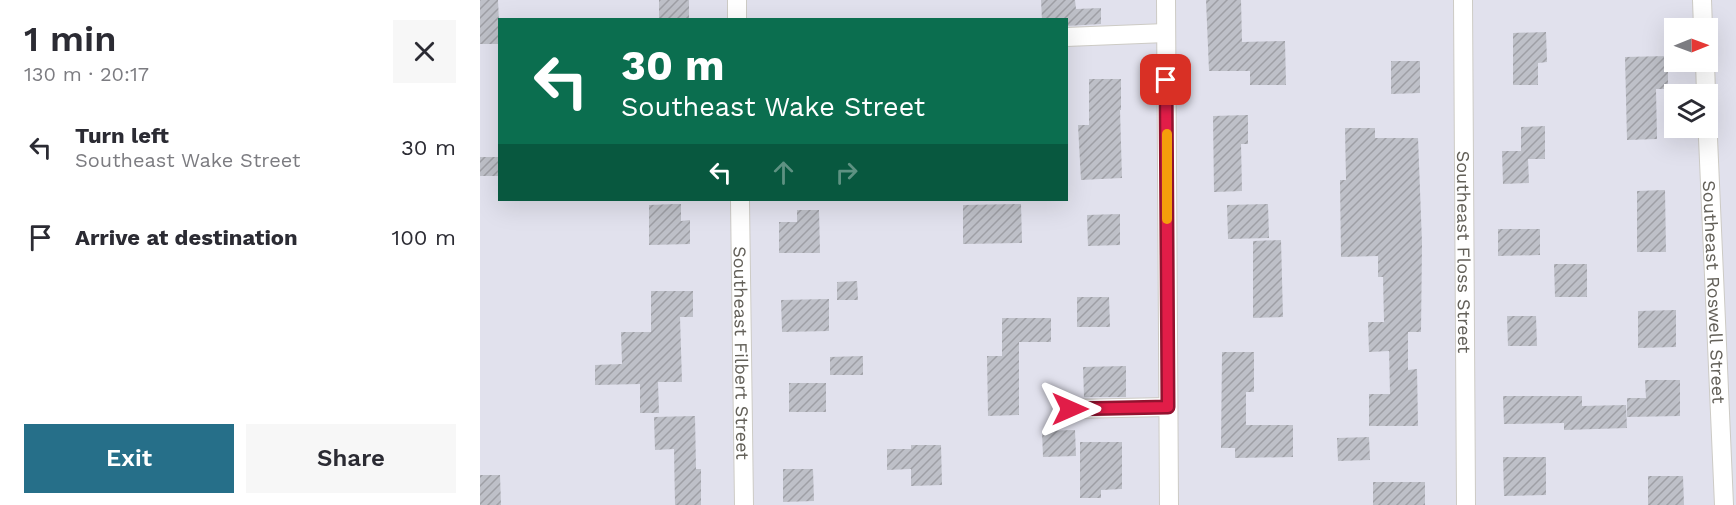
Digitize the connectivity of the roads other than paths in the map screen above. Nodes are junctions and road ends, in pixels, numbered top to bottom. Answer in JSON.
{"nodes":[{"id":1,"x":737,"y":0,"type":"edge"},
{"id":2,"x":1166,"y":0,"type":"edge"},
{"id":3,"x":1463,"y":0,"type":"edge"},
{"id":4,"x":1702,"y":0,"type":"edge"},
{"id":5,"x":737,"y":18,"type":"edge"},
{"id":6,"x":1703,"y":18,"type":"edge"},
{"id":7,"x":1166,"y":33,"type":"junction"},
{"id":8,"x":1068,"y":37,"type":"edge"},
{"id":9,"x":1708,"y":138,"type":"edge"},
{"id":10,"x":740,"y":201,"type":"edge"},
{"id":11,"x":1168,"y":407,"type":"junction"},
{"id":12,"x":1070,"y":409,"type":"dead end"},
{"id":13,"x":744,"y":505,"type":"edge"},
{"id":14,"x":1169,"y":505,"type":"edge"},
{"id":15,"x":1466,"y":505,"type":"edge"},
{"id":16,"x":1724,"y":505,"type":"edge"}],
"edges":[{"from":1,"to":5,"type":"street"},
{"from":2,"to":7,"type":"street"},
{"from":3,"to":15,"type":"street","name":"Southeast Floss Street"},
{"from":4,"to":6,"type":"street"},
{"from":7,"to":8,"type":"street"},
{"from":7,"to":11,"type":"street"},
{"from":9,"to":16,"type":"street","name":"Southeast Roswell Street"},
{"from":10,"to":13,"type":"street","name":"Southeast Filbert Street"},
{"from":11,"to":12,"type":"street"},
{"from":11,"to":14,"type":"street"}]}
